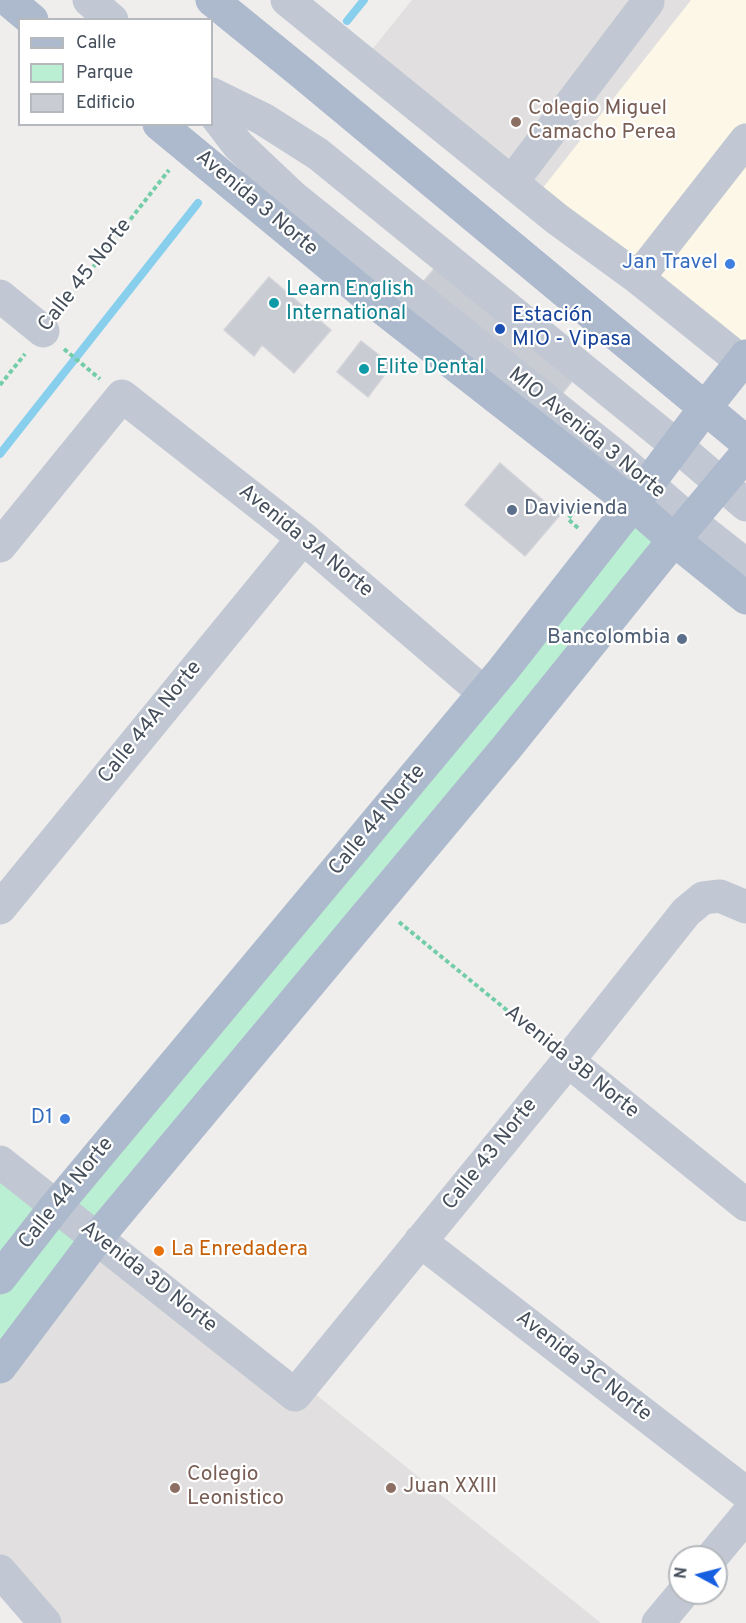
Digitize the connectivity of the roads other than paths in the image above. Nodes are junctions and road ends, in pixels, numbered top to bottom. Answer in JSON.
{"nodes":[{"id":1,"x":8,"y":0,"type":"edge"},
{"id":2,"x":89,"y":0,"type":"edge"},
{"id":3,"x":212,"y":0,"type":"edge"},
{"id":4,"x":286,"y":0,"type":"edge"},
{"id":5,"x":648,"y":2,"type":"dead end"},
{"id":6,"x":30,"y":18,"type":"edge"},
{"id":7,"x":110,"y":18,"type":"edge"},
{"id":8,"x":213,"y":94,"type":"edge"},
{"id":9,"x":213,"y":112,"type":"edge"},
{"id":10,"x":161,"y":126,"type":"edge"},
{"id":11,"x":740,"y":160,"type":"edge"},
{"id":12,"x":512,"y":182,"type":"junction"},
{"id":13,"x":638,"y":278,"type":"junction"},
{"id":14,"x":0,"y":296,"type":"edge"},
{"id":15,"x":53,"y":340,"type":"road end"},
{"id":16,"x":744,"y":358,"type":"edge"},
{"id":17,"x":705,"y":408,"type":"junction"},
{"id":18,"x":746,"y":442,"type":"edge"},
{"id":19,"x":677,"y":446,"type":"junction"},
{"id":20,"x":746,"y":454,"type":"edge"},
{"id":21,"x":721,"y":484,"type":"junction"},
{"id":22,"x":641,"y":494,"type":"junction"},
{"id":23,"x":746,"y":505,"type":"edge"},
{"id":24,"x":682,"y":530,"type":"junction"},
{"id":25,"x":303,"y":538,"type":"junction"},
{"id":26,"x":0,"y":546,"type":"edge"},
{"id":27,"x":746,"y":565,"type":"edge"},
{"id":28,"x":746,"y":598,"type":"edge"},
{"id":29,"x":484,"y":693,"type":"junction"},
{"id":30,"x":746,"y":907,"type":"edge"},
{"id":31,"x":0,"y":908,"type":"edge"},
{"id":32,"x":568,"y":1060,"type":"junction"},
{"id":33,"x":0,"y":1162,"type":"edge"},
{"id":34,"x":746,"y":1205,"type":"edge"},
{"id":35,"x":56,"y":1206,"type":"junction"},
{"id":36,"x":97,"y":1238,"type":"junction"},
{"id":37,"x":420,"y":1241,"type":"junction"},
{"id":38,"x":0,"y":1278,"type":"edge"},
{"id":39,"x":0,"y":1366,"type":"edge"},
{"id":40,"x":295,"y":1395,"type":"joint"},
{"id":41,"x":746,"y":1493,"type":"edge"},
{"id":42,"x":746,"y":1516,"type":"edge"},
{"id":43,"x":722,"y":1545,"type":"edge"},
{"id":44,"x":0,"y":1571,"type":"edge"},
{"id":45,"x":673,"y":1605,"type":"edge"},
{"id":46,"x":45,"y":1623,"type":"edge"},
{"id":47,"x":658,"y":1623,"type":"edge"}],
"edges":[{"from":1,"to":6,"type":"main road"},
{"from":2,"to":7,"type":"street"},
{"from":3,"to":17,"type":"main road"},
{"from":4,"to":12,"type":"street"},
{"from":5,"to":12,"type":"street"},
{"from":8,"to":19,"type":"street"},
{"from":9,"to":22,"type":"street","name":"MIO Avenida 3 Norte"},
{"from":10,"to":22,"type":"main road","name":"Avenida 3 Norte"},
{"from":11,"to":13,"type":"street"},
{"from":12,"to":13,"type":"street"},
{"from":13,"to":16,"type":"street"},
{"from":14,"to":15,"type":"street"},
{"from":16,"to":17,"type":"main road","name":"Calle 44 Norte"},
{"from":17,"to":18,"type":"main road"},
{"from":17,"to":19,"type":"main road","name":"Calle 44 Norte"},
{"from":19,"to":21,"type":"street"},
{"from":19,"to":22,"type":"main road","name":"Calle 44 Norte"},
{"from":20,"to":21,"type":"main road"},
{"from":21,"to":23,"type":"street"},
{"from":21,"to":24,"type":"main road"},
{"from":22,"to":24,"type":"main road","name":"Avenida 3 Norte"},
{"from":22,"to":29,"type":"main road","name":"Calle 44 Norte"},
{"from":24,"to":27,"type":"street"},
{"from":24,"to":28,"type":"main road","name":"Avenida 3 Norte"},
{"from":24,"to":36,"type":"main road"},
{"from":25,"to":26,"type":"street","name":"Avenida 3A Norte"},
{"from":25,"to":29,"type":"street","name":"Avenida 3A Norte"},
{"from":25,"to":31,"type":"street","name":"Calle 44A Norte"},
{"from":29,"to":35,"type":"main road","name":"Calle 44 Norte"},
{"from":30,"to":32,"type":"street","name":"Calle 43 Norte"},
{"from":32,"to":34,"type":"street","name":"Avenida 3B Norte"},
{"from":32,"to":37,"type":"street","name":"Calle 43 Norte"},
{"from":33,"to":35,"type":"street","name":"Avenida 3D Norte"},
{"from":35,"to":36,"type":"street","name":"Avenida 3D Norte"},
{"from":35,"to":38,"type":"main road","name":"Calle 44 Norte"},
{"from":36,"to":39,"type":"main road"},
{"from":36,"to":40,"type":"street","name":"Avenida 3D Norte"},
{"from":37,"to":40,"type":"street","name":"Calle 43 Norte"},
{"from":37,"to":41,"type":"street","name":"Avenida 3C Norte"},
{"from":42,"to":43,"type":"street"},
{"from":44,"to":46,"type":"street"},
{"from":45,"to":47,"type":"street"}]}
